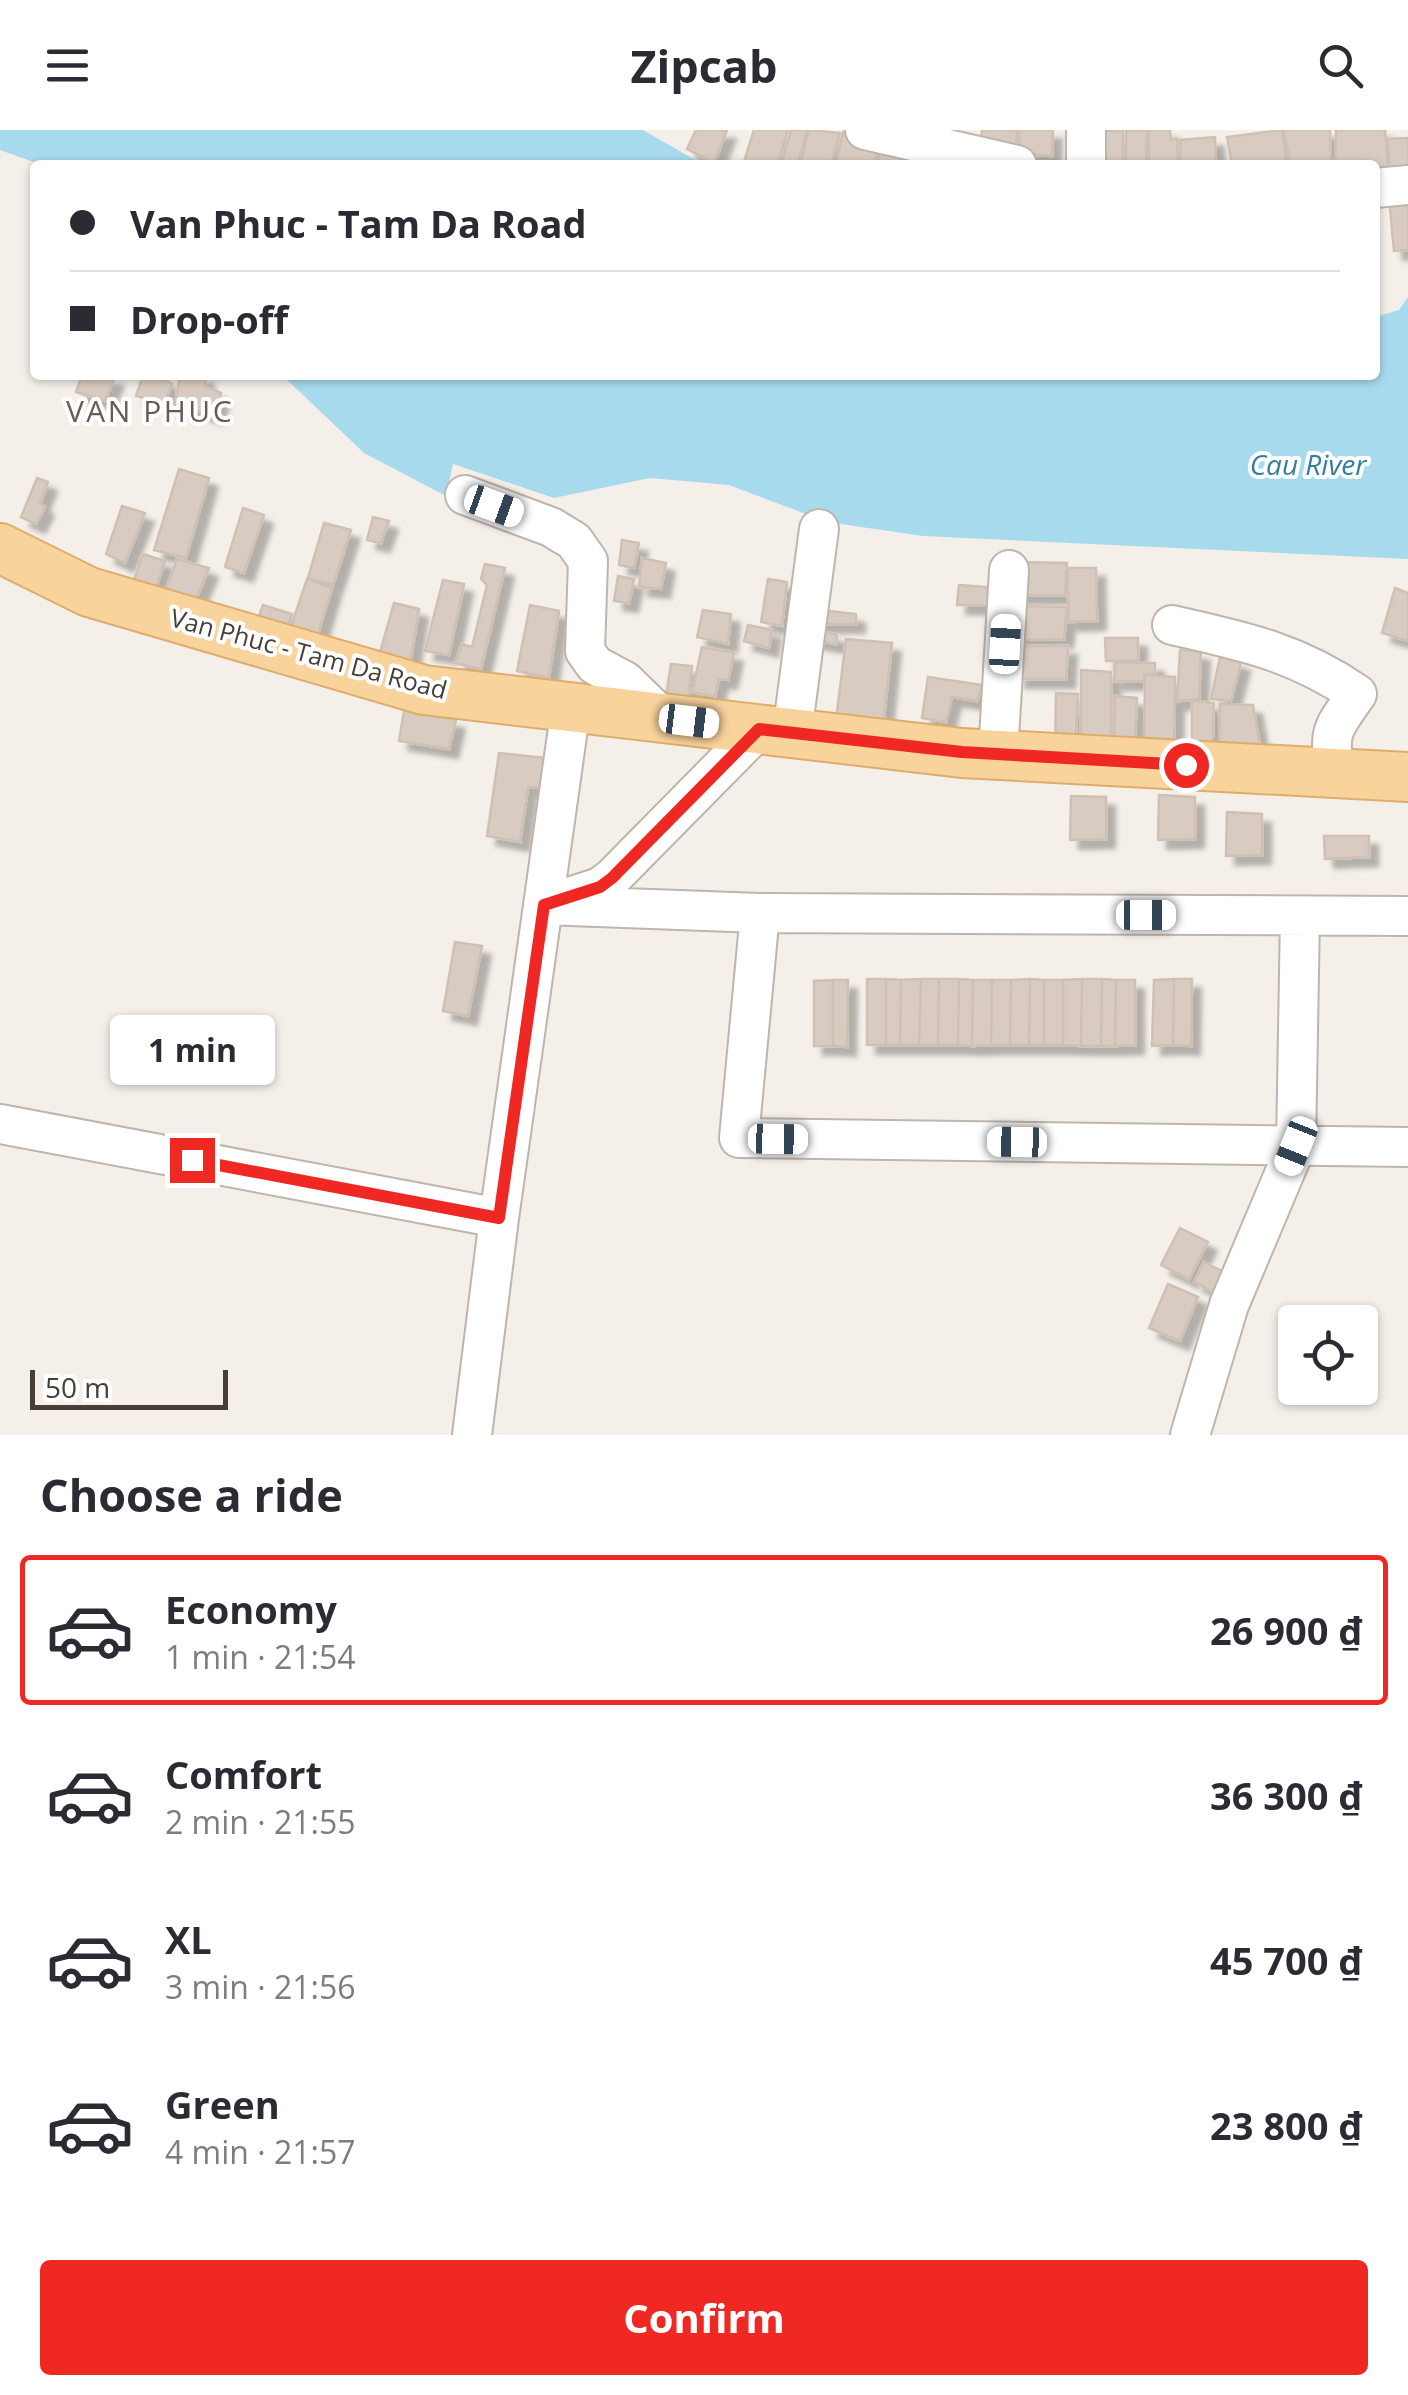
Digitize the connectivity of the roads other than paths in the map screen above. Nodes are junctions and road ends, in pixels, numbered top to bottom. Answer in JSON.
{"nodes":[{"id":1,"x":865,"y":130,"type":"edge"},
{"id":2,"x":1086,"y":130,"type":"edge"},
{"id":3,"x":995,"y":160,"type":"edge"},
{"id":4,"x":1086,"y":160,"type":"edge"},
{"id":5,"x":1408,"y":185,"type":"edge"},
{"id":6,"x":1380,"y":188,"type":"edge"},
{"id":7,"x":465,"y":495,"type":"dead end"},
{"id":8,"x":819,"y":530,"type":"dead end"},
{"id":9,"x":0,"y":548,"type":"edge"},
{"id":10,"x":1010,"y":570,"type":"dead end"},
{"id":11,"x":1172,"y":625,"type":"dead end"},
{"id":12,"x":571,"y":707,"type":"junction"},
{"id":13,"x":675,"y":719,"type":"junction"},
{"id":14,"x":775,"y":731,"type":"junction"},
{"id":15,"x":998,"y":755,"type":"junction"},
{"id":16,"x":1336,"y":773,"type":"junction"},
{"id":17,"x":714,"y":774,"type":"junction"},
{"id":18,"x":1408,"y":777,"type":"edge"},
{"id":19,"x":544,"y":905,"type":"junction"},
{"id":20,"x":760,"y":914,"type":"junction"},
{"id":21,"x":1300,"y":916,"type":"junction"},
{"id":22,"x":1408,"y":916,"type":"edge"},
{"id":23,"x":0,"y":1124,"type":"edge"},
{"id":24,"x":1296,"y":1146,"type":"junction"},
{"id":25,"x":1408,"y":1147,"type":"edge"},
{"id":26,"x":499,"y":1218,"type":"junction"},
{"id":27,"x":472,"y":1435,"type":"edge"},
{"id":28,"x":1190,"y":1435,"type":"edge"}],
"edges":[{"from":1,"to":3,"type":"street"},
{"from":2,"to":4,"type":"street"},
{"from":5,"to":6,"type":"street"},
{"from":7,"to":13,"type":"street"},
{"from":8,"to":14,"type":"street"},
{"from":9,"to":12,"type":"main road","name":"Van Phuc - Tam Da Road"},
{"from":10,"to":15,"type":"street"},
{"from":11,"to":16,"type":"street"},
{"from":12,"to":13,"type":"main road","name":"Van Phuc - Tam Da Road"},
{"from":12,"to":19,"type":"street"},
{"from":13,"to":14,"type":"main road","name":"Van Phuc - Tam Da Road"},
{"from":13,"to":17,"type":"street"},
{"from":14,"to":15,"type":"main road","name":"Van Phuc - Tam Da Road"},
{"from":14,"to":17,"type":"street"},
{"from":15,"to":16,"type":"main road","name":"Van Phuc - Tam Da Road"},
{"from":16,"to":18,"type":"main road","name":"Van Phuc - Tam Da Road"},
{"from":17,"to":19,"type":"street"},
{"from":19,"to":20,"type":"street"},
{"from":19,"to":26,"type":"street"},
{"from":20,"to":21,"type":"street"},
{"from":20,"to":24,"type":"street"},
{"from":21,"to":22,"type":"street"},
{"from":21,"to":24,"type":"street"},
{"from":23,"to":26,"type":"street"},
{"from":24,"to":25,"type":"street"},
{"from":24,"to":28,"type":"street"},
{"from":26,"to":27,"type":"street"}]}
